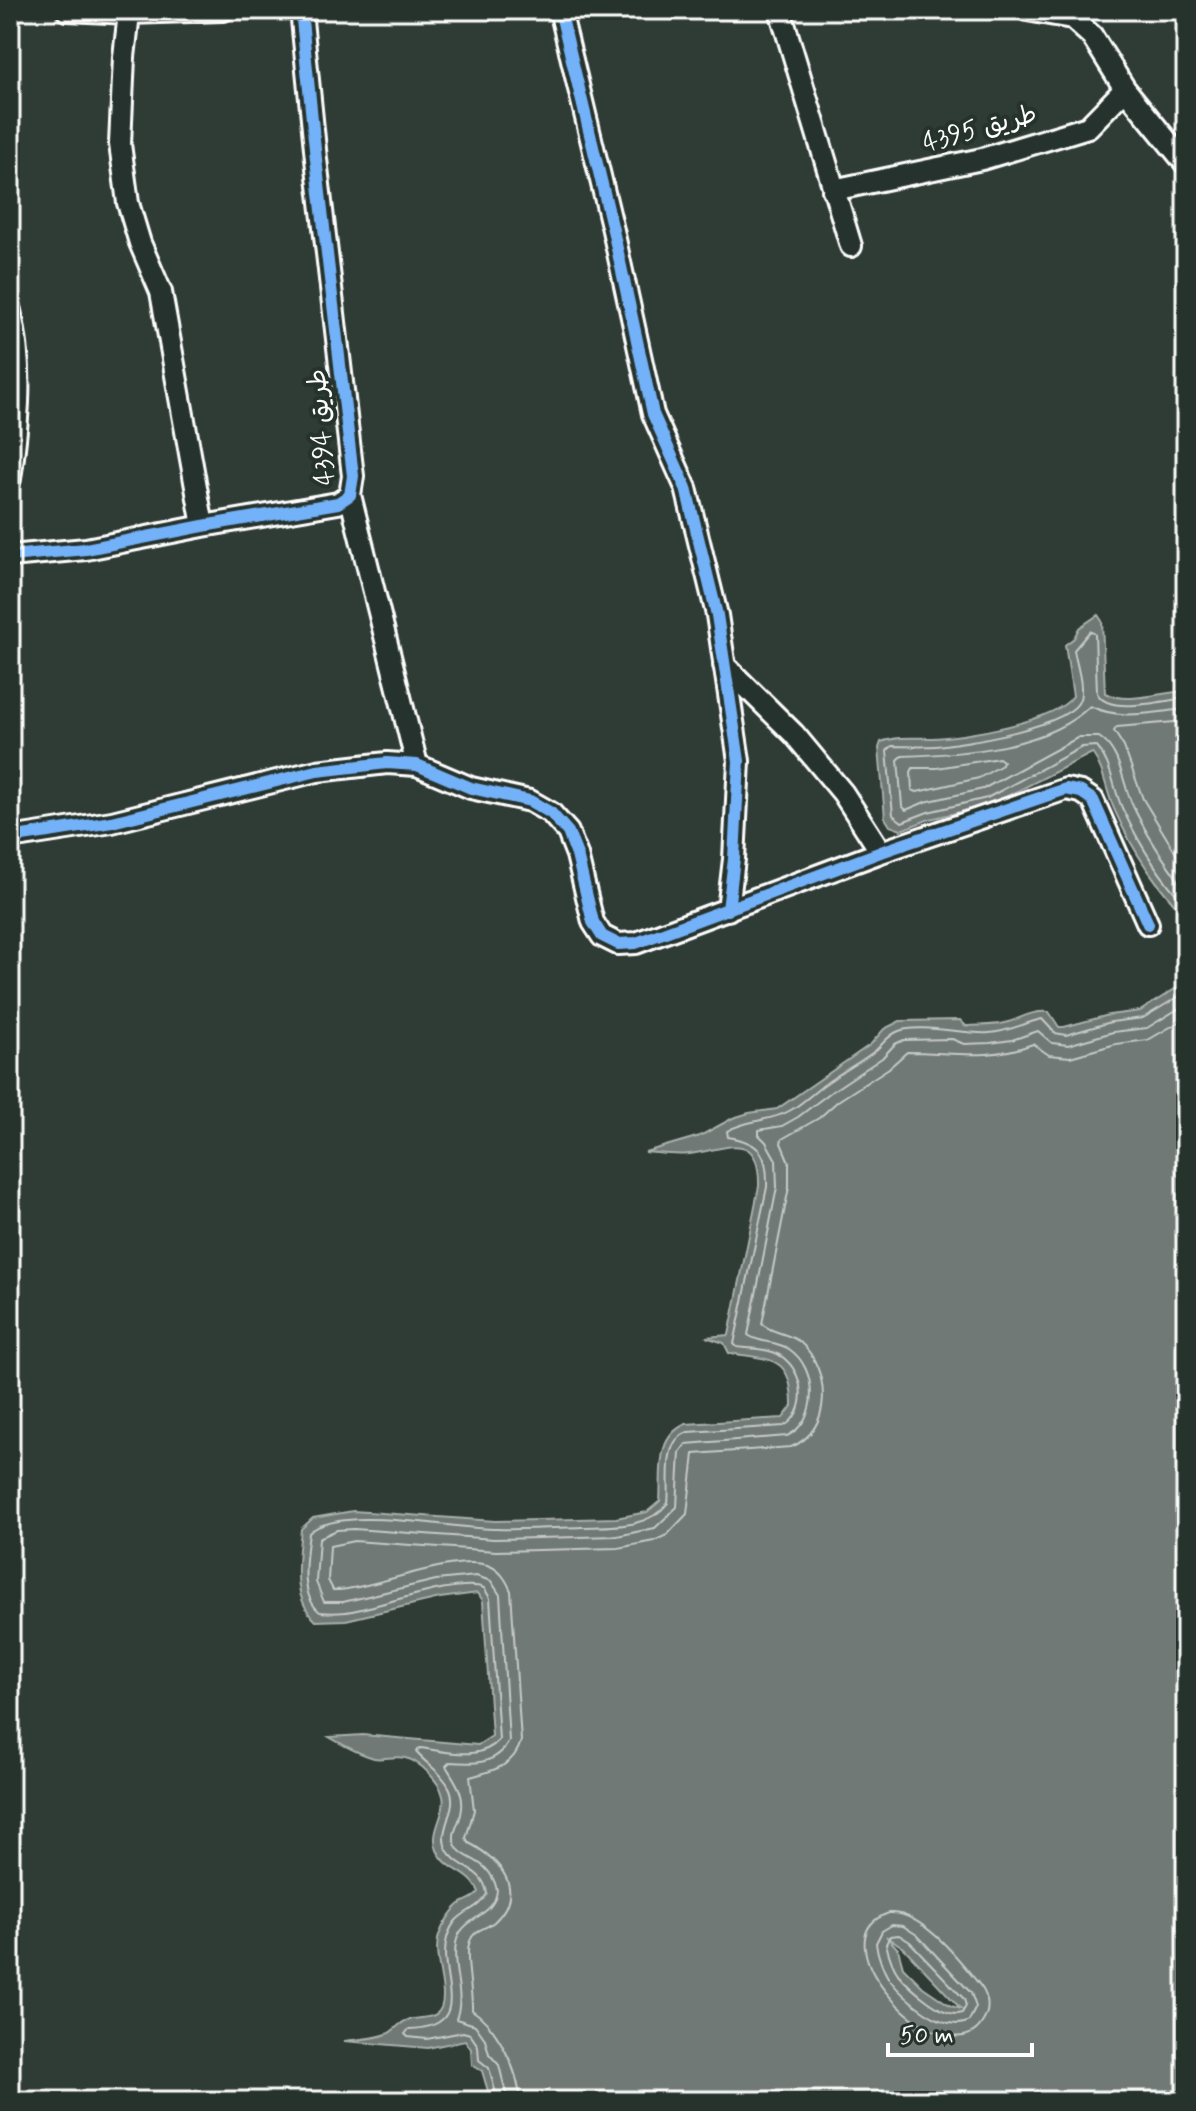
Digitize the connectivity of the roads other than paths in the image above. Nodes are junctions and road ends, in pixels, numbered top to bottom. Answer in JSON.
{"nodes":[{"id":1,"x":67,"y":10,"type":"edge"},
{"id":2,"x":223,"y":10,"type":"edge"},
{"id":3,"x":301,"y":10,"type":"edge"},
{"id":4,"x":560,"y":10,"type":"edge"},
{"id":5,"x":780,"y":10,"type":"edge"},
{"id":6,"x":1027,"y":10,"type":"edge"},
{"id":7,"x":129,"y":13,"type":"junction"},
{"id":8,"x":1125,"y":89,"type":"junction"},
{"id":9,"x":1186,"y":164,"type":"edge"},
{"id":10,"x":833,"y":190,"type":"junction"},
{"id":11,"x":851,"y":246,"type":"dead end"},
{"id":12,"x":10,"y":311,"type":"edge"},
{"id":13,"x":10,"y":479,"type":"edge"},
{"id":14,"x":350,"y":495,"type":"junction"},
{"id":15,"x":203,"y":526,"type":"junction"},
{"id":16,"x":10,"y":556,"type":"edge"},
{"id":17,"x":724,"y":665,"type":"junction"},
{"id":18,"x":417,"y":765,"type":"junction"},
{"id":19,"x":10,"y":838,"type":"edge"},
{"id":20,"x":881,"y":852,"type":"junction"},
{"id":21,"x":728,"y":910,"type":"junction"},
{"id":22,"x":1148,"y":924,"type":"dead end"}],
"edges":[{"from":1,"to":7,"type":"street"},
{"from":2,"to":7,"type":"street"},
{"from":3,"to":14,"type":"street","name":"طريق 4394"},
{"from":4,"to":17,"type":"street"},
{"from":5,"to":10,"type":"street"},
{"from":6,"to":8,"type":"street"},
{"from":7,"to":15,"type":"street"},
{"from":8,"to":9,"type":"street"},
{"from":8,"to":10,"type":"street","name":"طريق 4395"},
{"from":10,"to":11,"type":"street"},
{"from":12,"to":13,"type":"street"},
{"from":14,"to":15,"type":"street","name":"طريق 4394"},
{"from":14,"to":18,"type":"street"},
{"from":15,"to":16,"type":"street","name":"طريق 4394"},
{"from":17,"to":20,"type":"street"},
{"from":17,"to":21,"type":"street"},
{"from":18,"to":19,"type":"street"},
{"from":18,"to":21,"type":"street"},
{"from":20,"to":21,"type":"street"},
{"from":20,"to":22,"type":"street"}]}
